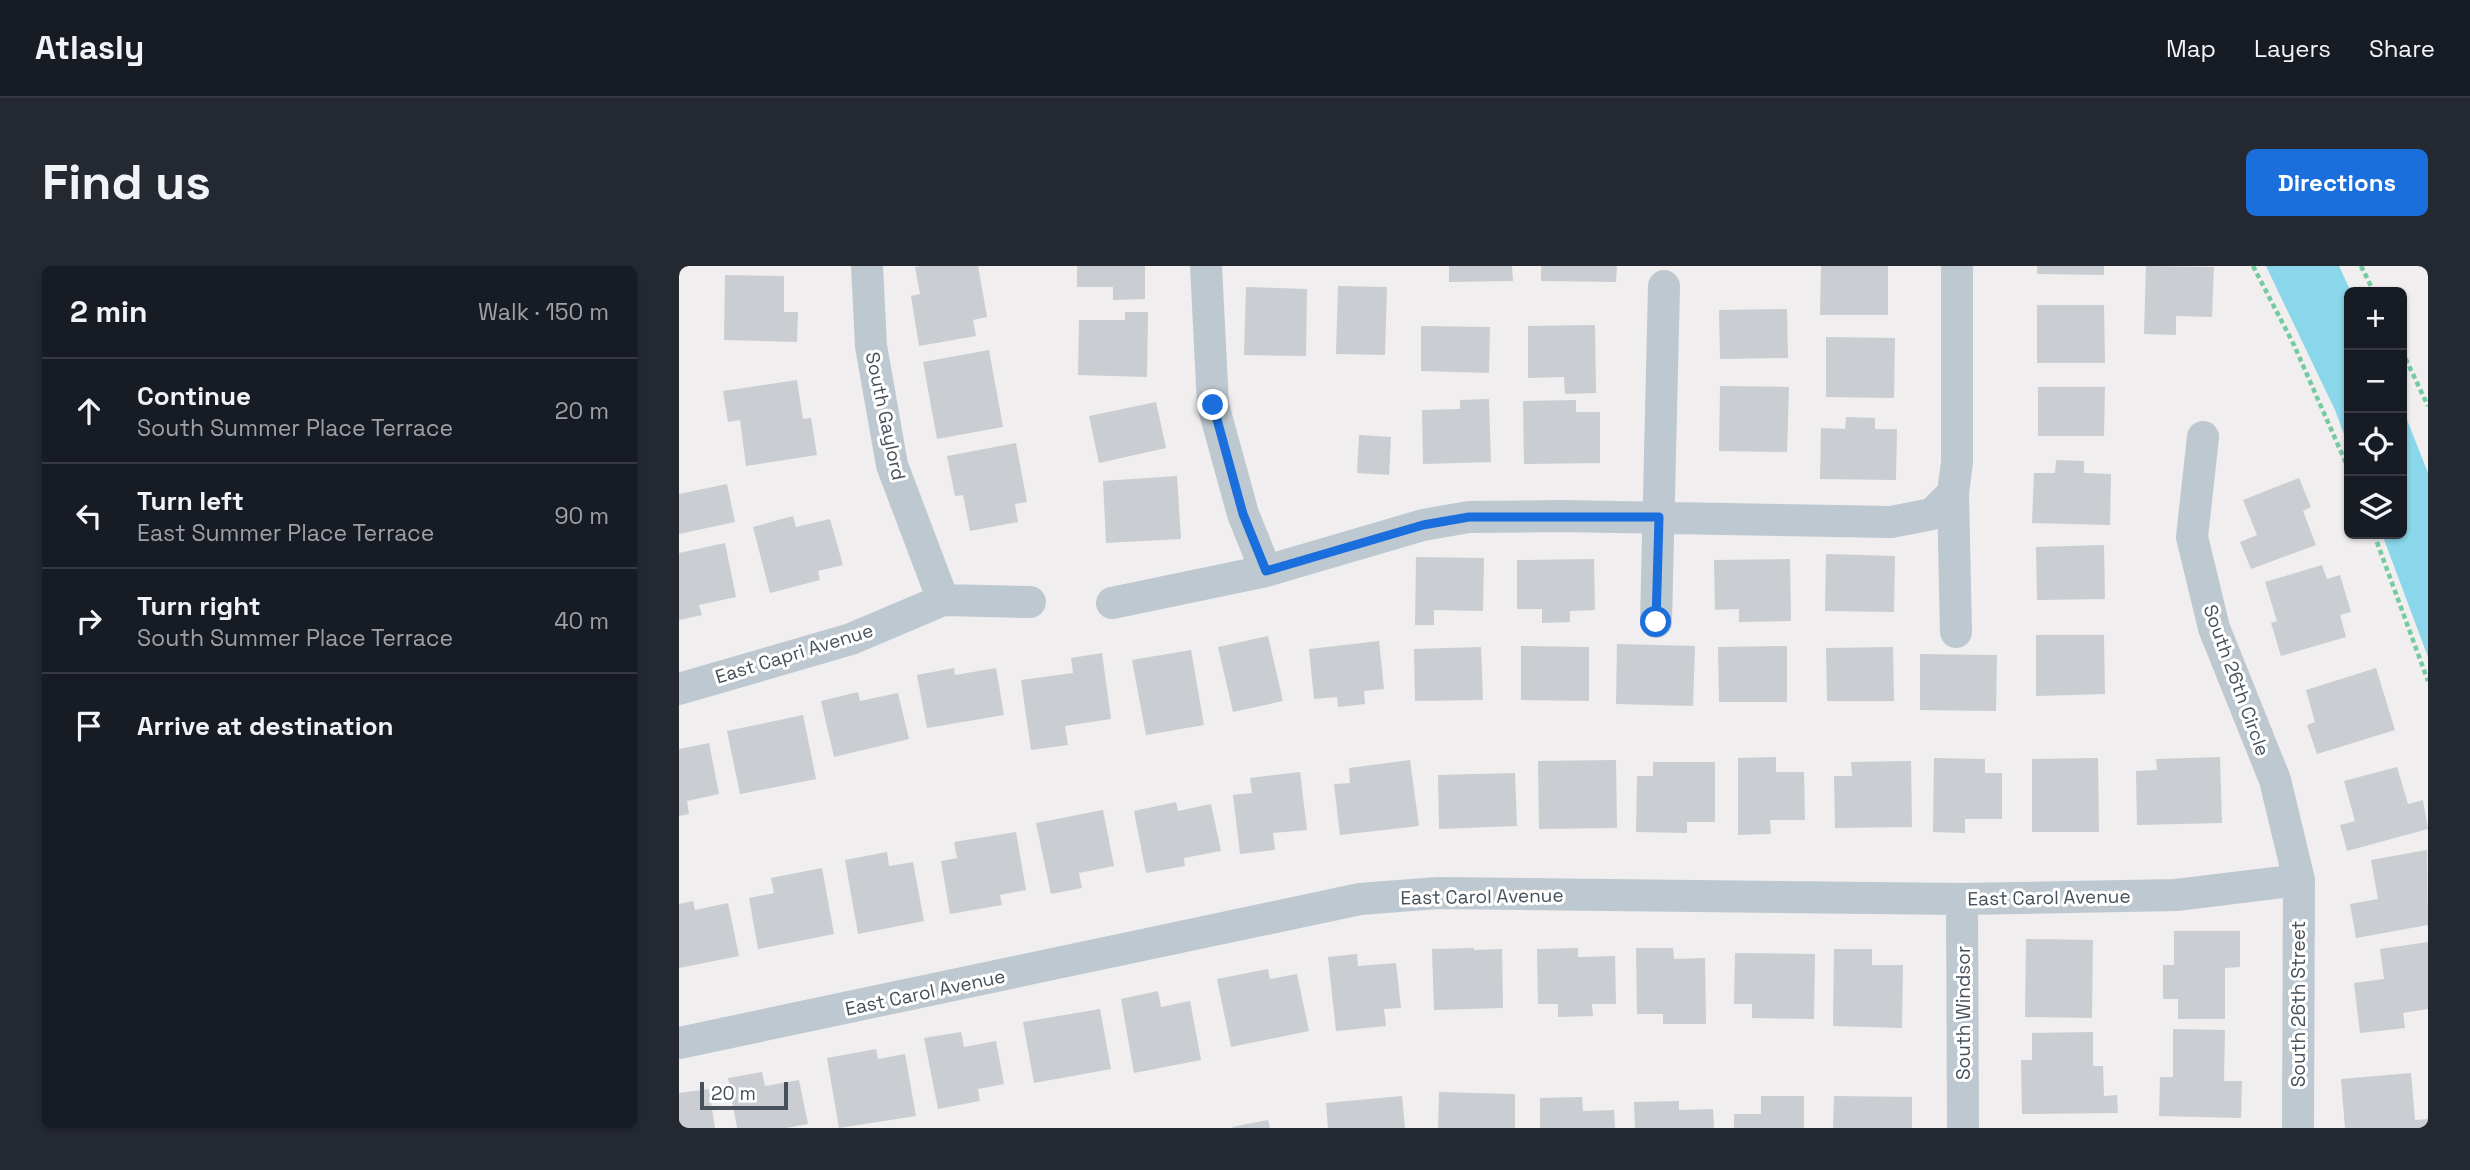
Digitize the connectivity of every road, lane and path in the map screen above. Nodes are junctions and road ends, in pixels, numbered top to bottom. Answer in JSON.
{"nodes":[{"id":1,"x":867,"y":266,"type":"edge"},
{"id":2,"x":1206,"y":266,"type":"edge"},
{"id":3,"x":1957,"y":266,"type":"edge"},
{"id":4,"x":2253,"y":266,"type":"edge"},
{"id":5,"x":2361,"y":266,"type":"edge"},
{"id":6,"x":1664,"y":286,"type":"dead end"},
{"id":7,"x":2372,"y":287,"type":"edge"},
{"id":8,"x":2407,"y":362,"type":"edge"},
{"id":9,"x":2428,"y":406,"type":"edge"},
{"id":10,"x":2203,"y":437,"type":"dead end"},
{"id":11,"x":2344,"y":459,"type":"edge"},
{"id":12,"x":1953,"y":493,"type":"junction"},
{"id":13,"x":1659,"y":517,"type":"junction"},
{"id":14,"x":2376,"y":539,"type":"edge"},
{"id":15,"x":1266,"y":571,"type":"junction"},
{"id":16,"x":943,"y":600,"type":"junction"},
{"id":17,"x":1030,"y":602,"type":"dead end"},
{"id":18,"x":1112,"y":603,"type":"dead end"},
{"id":19,"x":1656,"y":622,"type":"dead end"},
{"id":20,"x":1956,"y":632,"type":"dead end"},
{"id":21,"x":2428,"y":681,"type":"edge"},
{"id":22,"x":679,"y":689,"type":"edge"},
{"id":23,"x":2299,"y":880,"type":"junction"},
{"id":24,"x":1962,"y":898,"type":"junction"},
{"id":25,"x":679,"y":1043,"type":"edge"},
{"id":26,"x":1963,"y":1128,"type":"edge"},
{"id":27,"x":2298,"y":1128,"type":"edge"}],
"edges":[{"from":1,"to":16,"type":"street","name":"South Gaylord"},
{"from":2,"to":15,"type":"street"},
{"from":3,"to":12,"type":"street"},
{"from":4,"to":11,"type":"path"},
{"from":5,"to":7,"type":"path"},
{"from":6,"to":13,"type":"street"},
{"from":8,"to":9,"type":"path"},
{"from":10,"to":23,"type":"street","name":"South 26th Circle"},
{"from":12,"to":13,"type":"street"},
{"from":12,"to":20,"type":"street"},
{"from":13,"to":15,"type":"street"},
{"from":13,"to":19,"type":"street"},
{"from":14,"to":21,"type":"path"},
{"from":15,"to":18,"type":"street"},
{"from":16,"to":17,"type":"street","name":"East Capri Avenue"},
{"from":16,"to":22,"type":"street","name":"East Capri Avenue"},
{"from":23,"to":24,"type":"street","name":"East Carol Avenue"},
{"from":23,"to":27,"type":"street","name":"South 26th Street"},
{"from":24,"to":25,"type":"street","name":"East Carol Avenue"},
{"from":24,"to":26,"type":"street","name":"South Windsor"}]}
